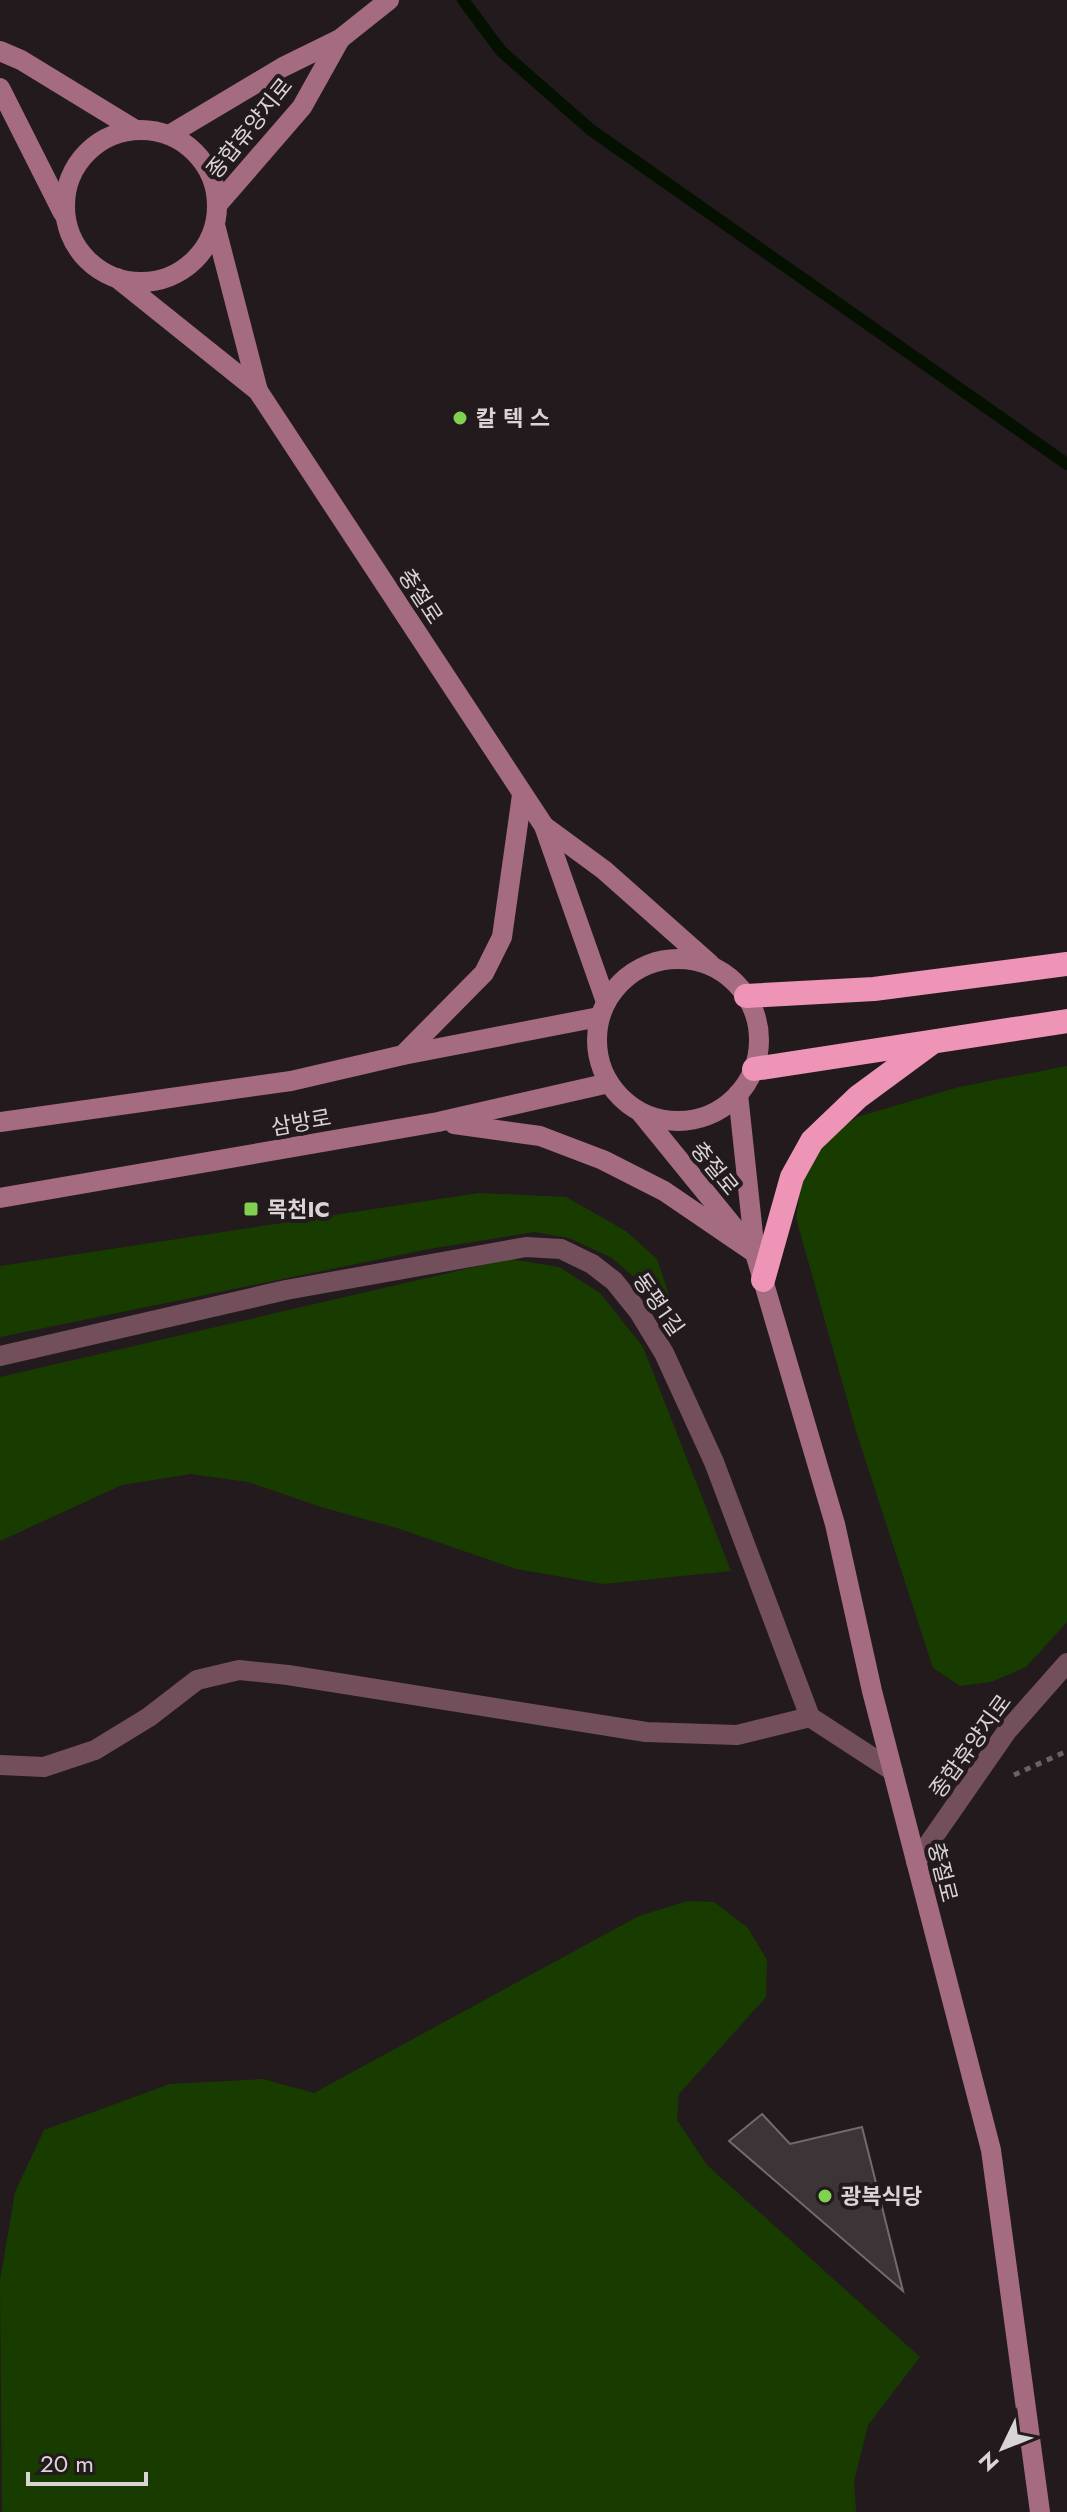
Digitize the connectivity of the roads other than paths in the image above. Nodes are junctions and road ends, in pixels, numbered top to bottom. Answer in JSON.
{"nodes":[{"id":1,"x":389,"y":0,"type":"edge"},
{"id":2,"x":340,"y":39,"type":"junction"},
{"id":3,"x":0,"y":51,"type":"edge"},
{"id":4,"x":0,"y":88,"type":"edge"},
{"id":5,"x":134,"y":129,"type":"junction"},
{"id":6,"x":169,"y":135,"type":"junction"},
{"id":7,"x":216,"y":215,"type":"junction"},
{"id":8,"x":65,"y":218,"type":"junction"},
{"id":9,"x":117,"y":278,"type":"junction"},
{"id":10,"x":258,"y":391,"type":"junction"},
{"id":11,"x":522,"y":795,"type":"junction"},
{"id":12,"x":544,"y":826,"type":"junction"},
{"id":13,"x":1067,"y":964,"type":"edge"},
{"id":14,"x":715,"y":968,"type":"junction"},
{"id":15,"x":746,"y":996,"type":"junction"},
{"id":16,"x":603,"y":1010,"type":"junction"},
{"id":17,"x":1067,"y":1021,"type":"edge"},
{"id":18,"x":933,"y":1042,"type":"junction"},
{"id":19,"x":403,"y":1055,"type":"junction"},
{"id":20,"x":754,"y":1069,"type":"junction"},
{"id":21,"x":609,"y":1083,"type":"junction"},
{"id":22,"x":738,"y":1094,"type":"junction"},
{"id":23,"x":640,"y":1112,"type":"junction"},
{"id":24,"x":0,"y":1122,"type":"edge"},
{"id":25,"x":438,"y":1122,"type":"junction"},
{"id":26,"x":0,"y":1198,"type":"edge"},
{"id":27,"x":755,"y":1253,"type":"junction"},
{"id":28,"x":763,"y":1280,"type":"junction"},
{"id":29,"x":0,"y":1356,"type":"edge"},
{"id":30,"x":1067,"y":1663,"type":"edge"},
{"id":31,"x":810,"y":1717,"type":"junction"},
{"id":32,"x":0,"y":1765,"type":"edge"},
{"id":33,"x":893,"y":1771,"type":"junction"},
{"id":34,"x":916,"y":1862,"type":"junction"},
{"id":35,"x":1040,"y":2512,"type":"edge"}],
"edges":[{"from":1,"to":2,"type":"street","name":"종합휴양지로"},
{"from":2,"to":6,"type":"street","name":"종합휴양지로"},
{"from":2,"to":7,"type":"street","name":"종합휴양지로"},
{"from":3,"to":5,"type":"street"},
{"from":4,"to":8,"type":"street"},
{"from":5,"to":6,"type":"street"},
{"from":5,"to":8,"type":"street"},
{"from":6,"to":7,"type":"street"},
{"from":7,"to":9,"type":"street"},
{"from":7,"to":10,"type":"street","name":"충절로"},
{"from":8,"to":9,"type":"street"},
{"from":9,"to":10,"type":"street","name":"충절로"},
{"from":10,"to":11,"type":"street","name":"충절로"},
{"from":11,"to":12,"type":"street","name":"충절로"},
{"from":11,"to":19,"type":"street"},
{"from":12,"to":14,"type":"street","name":"충절로"},
{"from":12,"to":16,"type":"street","name":"충절로"},
{"from":13,"to":15,"type":"highway"},
{"from":14,"to":15,"type":"street"},
{"from":14,"to":16,"type":"street"},
{"from":15,"to":20,"type":"street"},
{"from":16,"to":19,"type":"street","name":"삼방로"},
{"from":16,"to":21,"type":"street"},
{"from":17,"to":18,"type":"highway"},
{"from":18,"to":20,"type":"highway"},
{"from":18,"to":28,"type":"highway"},
{"from":19,"to":24,"type":"street","name":"삼방로"},
{"from":20,"to":22,"type":"street"},
{"from":21,"to":23,"type":"street"},
{"from":21,"to":25,"type":"street","name":"삼방로"},
{"from":22,"to":23,"type":"street"},
{"from":22,"to":27,"type":"street","name":"충절로"},
{"from":23,"to":27,"type":"street","name":"충절로"},
{"from":25,"to":26,"type":"street","name":"삼방로"},
{"from":25,"to":27,"type":"street"},
{"from":27,"to":28,"type":"street","name":"충절로"},
{"from":28,"to":33,"type":"street","name":"충절로"},
{"from":29,"to":31,"type":"street","name":"동평1길"},
{"from":30,"to":34,"type":"street","name":"종합휴양지로"},
{"from":31,"to":32,"type":"street"},
{"from":31,"to":33,"type":"street"},
{"from":33,"to":34,"type":"street","name":"충절로"},
{"from":34,"to":35,"type":"street","name":"충절로"}]}
